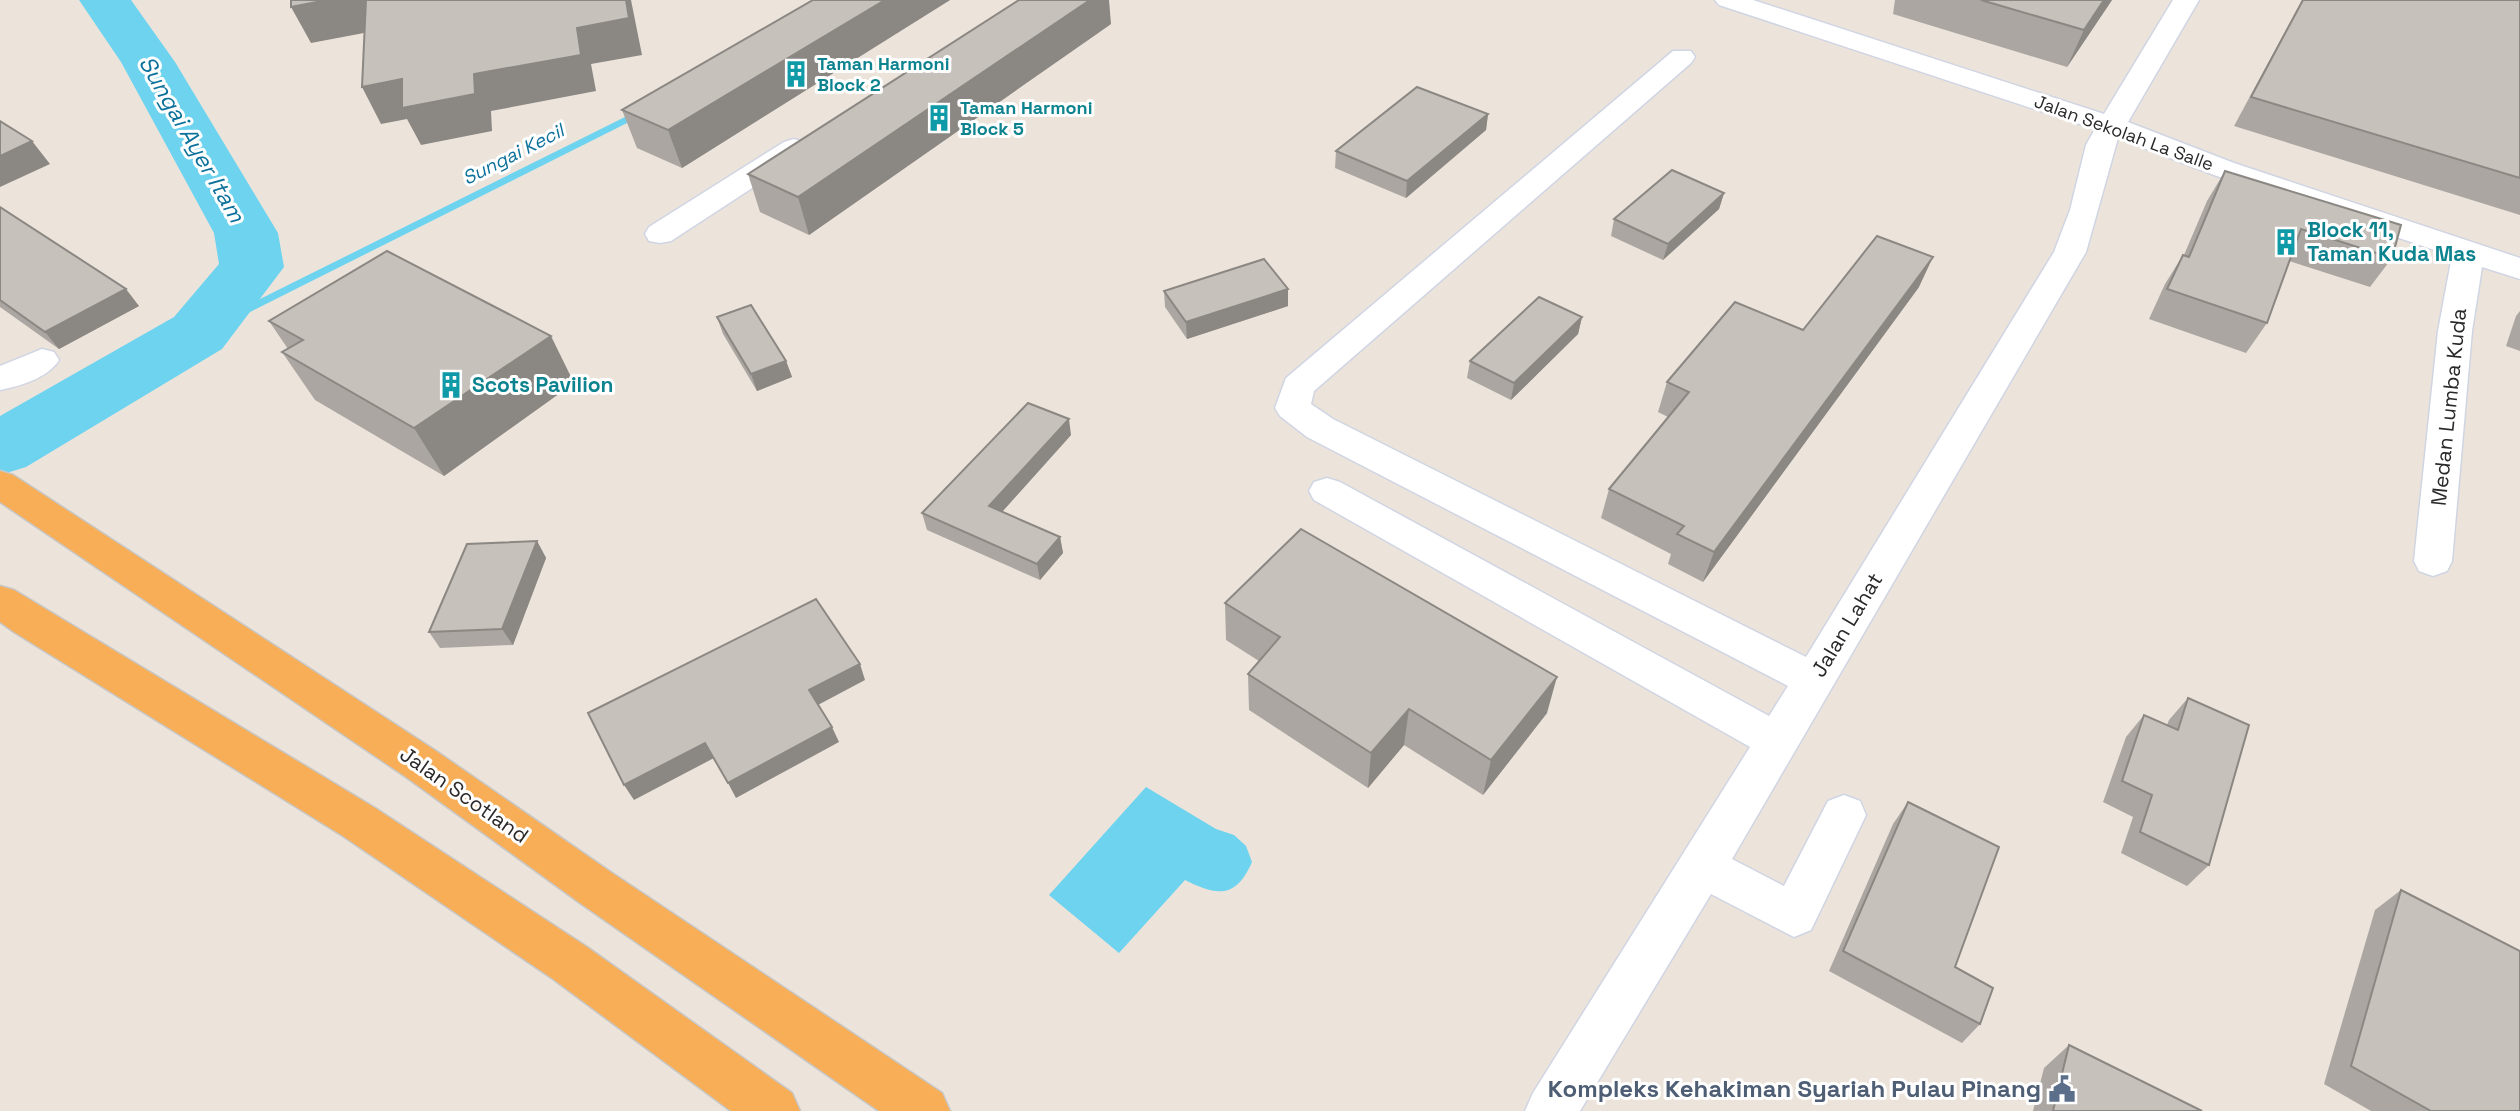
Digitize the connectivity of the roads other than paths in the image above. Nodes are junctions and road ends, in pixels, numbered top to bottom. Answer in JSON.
{"nodes":[{"id":1,"x":1728,"y":0,"type":"edge"},
{"id":2,"x":2186,"y":0,"type":"edge"},
{"id":3,"x":1682,"y":57,"type":"dead end"},
{"id":4,"x":2110,"y":125,"type":"junction"},
{"id":5,"x":819,"y":133,"type":"edge"},
{"id":6,"x":660,"y":234,"type":"dead end"},
{"id":7,"x":2468,"y":253,"type":"junction"},
{"id":8,"x":2520,"y":269,"type":"edge"},
{"id":9,"x":42,"y":360,"type":"dead end"},
{"id":10,"x":0,"y":378,"type":"edge"},
{"id":11,"x":1,"y":485,"type":"edge"},
{"id":12,"x":1326,"y":491,"type":"dead end"},
{"id":13,"x":2433,"y":561,"type":"dead end"},
{"id":14,"x":0,"y":601,"type":"edge"},
{"id":15,"x":1814,"y":680,"type":"junction"},
{"id":16,"x":1775,"y":740,"type":"junction"},
{"id":17,"x":1844,"y":815,"type":"dead end"},
{"id":18,"x":1702,"y":866,"type":"junction"},
{"id":19,"x":774,"y":1111,"type":"edge"},
{"id":20,"x":924,"y":1111,"type":"edge"},
{"id":21,"x":1551,"y":1111,"type":"edge"}],
"edges":[{"from":1,"to":4,"type":"street","name":"Jalan Sekolah La Salle"},
{"from":2,"to":4,"type":"street","name":"Jalan Lahat"},
{"from":3,"to":15,"type":"street"},
{"from":4,"to":7,"type":"street","name":"Jalan Sekolah La Salle"},
{"from":4,"to":15,"type":"street","name":"Jalan Lahat"},
{"from":5,"to":6,"type":"street"},
{"from":7,"to":8,"type":"street","name":"Jalan Sekolah La Salle"},
{"from":7,"to":13,"type":"street","name":"Medan Lumba Kuda"},
{"from":9,"to":10,"type":"street"},
{"from":11,"to":20,"type":"highway","name":"Jalan Scotland"},
{"from":12,"to":16,"type":"street"},
{"from":14,"to":19,"type":"highway"},
{"from":15,"to":16,"type":"street","name":"Jalan Lahat"},
{"from":16,"to":18,"type":"street","name":"Jalan Lahat"},
{"from":17,"to":18,"type":"street"},
{"from":18,"to":21,"type":"street","name":"Jalan Lahat"}]}
